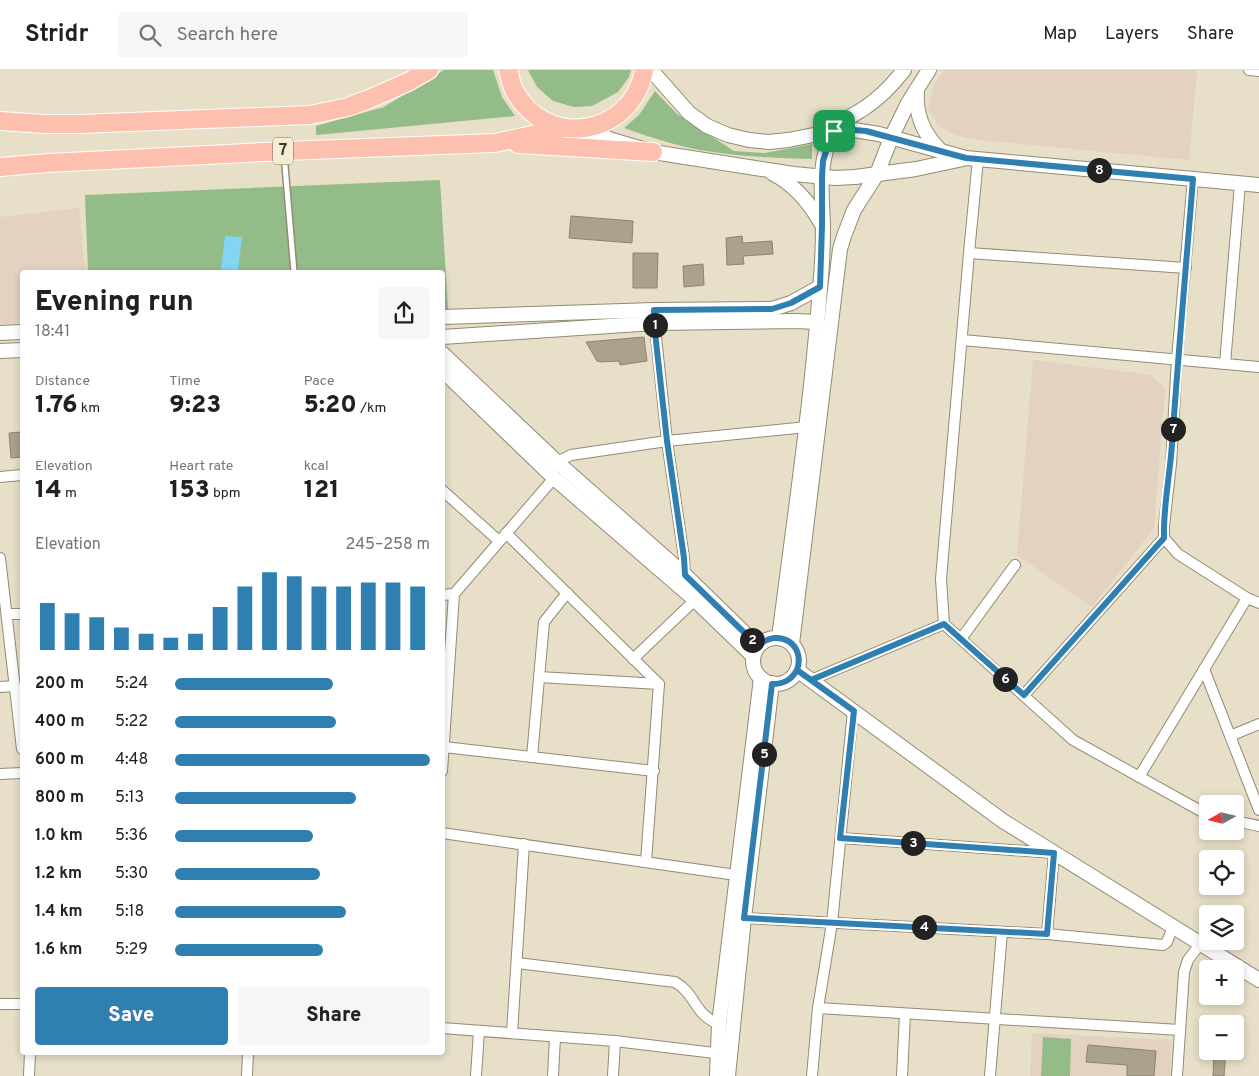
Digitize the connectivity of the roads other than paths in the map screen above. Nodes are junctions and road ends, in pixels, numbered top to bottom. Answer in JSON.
{"nodes":[{"id":1,"x":429,"y":70,"type":"edge"},
{"id":2,"x":508,"y":70,"type":"edge"},
{"id":3,"x":644,"y":70,"type":"edge"},
{"id":4,"x":652,"y":70,"type":"edge"},
{"id":5,"x":904,"y":70,"type":"edge"},
{"id":6,"x":929,"y":70,"type":"edge"},
{"id":7,"x":1249,"y":70,"type":"edge"},
{"id":8,"x":1259,"y":70,"type":"edge"},
{"id":9,"x":917,"y":89,"type":"junction"},
{"id":10,"x":0,"y":121,"type":"edge"},
{"id":11,"x":564,"y":128,"type":"junction"},
{"id":12,"x":584,"y":129,"type":"junction"},
{"id":13,"x":834,"y":131,"type":"junction"},
{"id":14,"x":891,"y":138,"type":"junction"},
{"id":15,"x":495,"y":143,"type":"junction"},
{"id":16,"x":284,"y":151,"type":"junction"},
{"id":17,"x":942,"y":151,"type":"junction"},
{"id":18,"x":653,"y":152,"type":"junction"},
{"id":19,"x":972,"y":158,"type":"junction"},
{"id":20,"x":0,"y":166,"type":"edge"},
{"id":21,"x":764,"y":170,"type":"junction"},
{"id":22,"x":877,"y":174,"type":"junction"},
{"id":23,"x":822,"y":177,"type":"junction"},
{"id":24,"x":1193,"y":179,"type":"junction"},
{"id":25,"x":1240,"y":184,"type":"junction"},
{"id":26,"x":1259,"y":184,"type":"edge"},
{"id":27,"x":822,"y":226,"type":"junction"},
{"id":28,"x":969,"y":253,"type":"junction"},
{"id":29,"x":1186,"y":268,"type":"junction"},
{"id":30,"x":294,"y":270,"type":"edge"},
{"id":31,"x":820,"y":287,"type":"junction"},
{"id":32,"x":654,"y":316,"type":"junction"},
{"id":33,"x":445,"y":317,"type":"edge"},
{"id":34,"x":817,"y":322,"type":"junction"},
{"id":35,"x":20,"y":332,"type":"edge"},
{"id":36,"x":0,"y":333,"type":"edge"},
{"id":37,"x":445,"y":337,"type":"edge"},
{"id":38,"x":962,"y":340,"type":"junction"},
{"id":39,"x":20,"y":350,"type":"edge"},
{"id":40,"x":0,"y":351,"type":"edge"},
{"id":41,"x":445,"y":356,"type":"edge"},
{"id":42,"x":1178,"y":359,"type":"junction"},
{"id":43,"x":1225,"y":364,"type":"junction"},
{"id":44,"x":1259,"y":367,"type":"edge"},
{"id":45,"x":445,"y":373,"type":"edge"},
{"id":46,"x":807,"y":427,"type":"junction"},
{"id":47,"x":667,"y":441,"type":"junction"},
{"id":48,"x":556,"y":462,"type":"junction"},
{"id":49,"x":20,"y":475,"type":"edge"},
{"id":50,"x":0,"y":477,"type":"edge"},
{"id":51,"x":554,"y":478,"type":"junction"},
{"id":52,"x":445,"y":493,"type":"edge"},
{"id":53,"x":506,"y":533,"type":"junction"},
{"id":54,"x":1164,"y":538,"type":"junction"},
{"id":55,"x":499,"y":541,"type":"junction"},
{"id":56,"x":0,"y":558,"type":"edge"},
{"id":57,"x":1015,"y":566,"type":"dead end"},
{"id":58,"x":685,"y":575,"type":"junction"},
{"id":59,"x":567,"y":593,"type":"junction"},
{"id":60,"x":454,"y":594,"type":"junction"},
{"id":61,"x":445,"y":595,"type":"edge"},
{"id":62,"x":1247,"y":598,"type":"junction"},
{"id":63,"x":695,"y":600,"type":"junction"},
{"id":64,"x":3,"y":603,"type":"edge"},
{"id":65,"x":1259,"y":603,"type":"edge"},
{"id":66,"x":7,"y":614,"type":"junction"},
{"id":67,"x":20,"y":614,"type":"edge"},
{"id":68,"x":944,"y":624,"type":"junction"},
{"id":69,"x":779,"y":638,"type":"junction"},
{"id":70,"x":961,"y":639,"type":"junction"},
{"id":71,"x":792,"y":644,"type":"junction"},
{"id":72,"x":756,"y":651,"type":"junction"},
{"id":73,"x":633,"y":659,"type":"junction"},
{"id":74,"x":1204,"y":669,"type":"junction"},
{"id":75,"x":797,"y":670,"type":"junction"},
{"id":76,"x":539,"y":677,"type":"junction"},
{"id":77,"x":811,"y":680,"type":"junction"},
{"id":78,"x":766,"y":681,"type":"junction"},
{"id":79,"x":659,"y":684,"type":"junction"},
{"id":80,"x":15,"y":686,"type":"junction"},
{"id":81,"x":0,"y":687,"type":"edge"},
{"id":82,"x":1024,"y":695,"type":"junction"},
{"id":83,"x":854,"y":711,"type":"junction"},
{"id":84,"x":1259,"y":724,"type":"edge"},
{"id":85,"x":20,"y":731,"type":"edge"},
{"id":86,"x":445,"y":732,"type":"edge"},
{"id":87,"x":1230,"y":736,"type":"junction"},
{"id":88,"x":445,"y":747,"type":"edge"},
{"id":89,"x":532,"y":757,"type":"junction"},
{"id":90,"x":654,"y":771,"type":"junction"},
{"id":91,"x":20,"y":773,"type":"edge"},
{"id":92,"x":0,"y":774,"type":"edge"},
{"id":93,"x":1140,"y":777,"type":"junction"},
{"id":94,"x":1199,"y":809,"type":"edge"},
{"id":95,"x":1259,"y":810,"type":"edge"},
{"id":96,"x":1244,"y":823,"type":"edge"},
{"id":97,"x":1259,"y":826,"type":"edge"},
{"id":98,"x":445,"y":832,"type":"edge"},
{"id":99,"x":840,"y":838,"type":"junction"},
{"id":100,"x":524,"y":844,"type":"junction"},
{"id":101,"x":1054,"y":853,"type":"junction"},
{"id":102,"x":646,"y":862,"type":"junction"},
{"id":103,"x":736,"y":875,"type":"junction"},
{"id":104,"x":744,"y":918,"type":"junction"},
{"id":105,"x":832,"y":923,"type":"junction"},
{"id":106,"x":1173,"y":927,"type":"junction"},
{"id":107,"x":1002,"y":932,"type":"junction"},
{"id":108,"x":1047,"y":934,"type":"junction"},
{"id":109,"x":1199,"y":943,"type":"edge"},
{"id":110,"x":1199,"y":945,"type":"edge"},
{"id":111,"x":1210,"y":950,"type":"edge"},
{"id":112,"x":517,"y":963,"type":"junction"},
{"id":113,"x":1259,"y":980,"type":"edge"},
{"id":114,"x":0,"y":1004,"type":"edge"},
{"id":115,"x":20,"y":1004,"type":"edge"},
{"id":116,"x":818,"y":1008,"type":"junction"},
{"id":117,"x":905,"y":1014,"type":"junction"},
{"id":118,"x":995,"y":1019,"type":"junction"},
{"id":119,"x":718,"y":1024,"type":"junction"},
{"id":120,"x":445,"y":1028,"type":"edge"},
{"id":121,"x":1180,"y":1030,"type":"junction"},
{"id":122,"x":479,"y":1031,"type":"junction"},
{"id":123,"x":512,"y":1034,"type":"junction"},
{"id":124,"x":555,"y":1037,"type":"junction"},
{"id":125,"x":614,"y":1041,"type":"junction"},
{"id":126,"x":724,"y":1054,"type":"junction"},
{"id":127,"x":30,"y":1055,"type":"edge"},
{"id":128,"x":248,"y":1055,"type":"edge"},
{"id":129,"x":29,"y":1076,"type":"edge"},
{"id":130,"x":247,"y":1076,"type":"edge"},
{"id":131,"x":476,"y":1076,"type":"edge"},
{"id":132,"x":553,"y":1076,"type":"edge"},
{"id":133,"x":613,"y":1076,"type":"edge"},
{"id":134,"x":717,"y":1076,"type":"edge"},
{"id":135,"x":728,"y":1076,"type":"edge"},
{"id":136,"x":812,"y":1076,"type":"edge"},
{"id":137,"x":902,"y":1076,"type":"edge"},
{"id":138,"x":990,"y":1076,"type":"edge"},
{"id":139,"x":1177,"y":1076,"type":"edge"}],
"edges":[{"from":1,"to":10,"type":"highway","number":"7"},
{"from":2,"to":11,"type":"highway","number":"7"},
{"from":3,"to":12,"type":"highway","number":"7"},
{"from":4,"to":13,"type":"street"},
{"from":5,"to":13,"type":"street"},
{"from":6,"to":9,"type":"street"},
{"from":7,"to":8,"type":"street"},
{"from":9,"to":14,"type":"street"},
{"from":9,"to":17,"type":"street"},
{"from":11,"to":12,"type":"highway","number":"7"},
{"from":11,"to":15,"type":"highway","number":"7"},
{"from":12,"to":18,"type":"street"},
{"from":13,"to":14,"type":"street"},
{"from":13,"to":23,"type":"street"},
{"from":14,"to":17,"type":"street"},
{"from":14,"to":22,"type":"street"},
{"from":15,"to":16,"type":"highway","number":"7"},
{"from":15,"to":18,"type":"highway"},
{"from":16,"to":20,"type":"highway","number":"7"},
{"from":16,"to":30,"type":"lane"},
{"from":17,"to":19,"type":"street"},
{"from":18,"to":21,"type":"street"},
{"from":19,"to":22,"type":"street"},
{"from":19,"to":24,"type":"street"},
{"from":19,"to":28,"type":"street"},
{"from":21,"to":23,"type":"street"},
{"from":21,"to":27,"type":"street"},
{"from":22,"to":23,"type":"street"},
{"from":22,"to":71,"type":"street"},
{"from":23,"to":27,"type":"street"},
{"from":24,"to":25,"type":"street"},
{"from":24,"to":29,"type":"street"},
{"from":25,"to":26,"type":"street"},
{"from":25,"to":43,"type":"street"},
{"from":27,"to":31,"type":"street"},
{"from":28,"to":29,"type":"street"},
{"from":28,"to":38,"type":"street"},
{"from":29,"to":42,"type":"street"},
{"from":31,"to":32,"type":"street"},
{"from":31,"to":34,"type":"street"},
{"from":32,"to":33,"type":"street"},
{"from":32,"to":34,"type":"street"},
{"from":32,"to":37,"type":"street"},
{"from":32,"to":47,"type":"street"},
{"from":34,"to":46,"type":"street"},
{"from":35,"to":36,"type":"street"},
{"from":38,"to":42,"type":"street"},
{"from":38,"to":68,"type":"street"},
{"from":39,"to":40,"type":"street"},
{"from":41,"to":48,"type":"street"},
{"from":42,"to":43,"type":"street"},
{"from":42,"to":54,"type":"street"},
{"from":43,"to":44,"type":"street"},
{"from":45,"to":51,"type":"street"},
{"from":46,"to":47,"type":"street"},
{"from":46,"to":69,"type":"street"},
{"from":47,"to":48,"type":"street"},
{"from":47,"to":58,"type":"street"},
{"from":48,"to":58,"type":"street"},
{"from":49,"to":50,"type":"street"},
{"from":51,"to":53,"type":"street"},
{"from":51,"to":63,"type":"street"},
{"from":52,"to":55,"type":"street"},
{"from":53,"to":55,"type":"street"},
{"from":53,"to":59,"type":"street"},
{"from":54,"to":62,"type":"street"},
{"from":54,"to":82,"type":"street"},
{"from":55,"to":60,"type":"street"},
{"from":56,"to":64,"type":"street"},
{"from":57,"to":70,"type":"street"},
{"from":58,"to":72,"type":"street"},
{"from":59,"to":73,"type":"street"},
{"from":59,"to":76,"type":"street"},
{"from":60,"to":61,"type":"street"},
{"from":60,"to":86,"type":"street"},
{"from":62,"to":65,"type":"street"},
{"from":62,"to":74,"type":"street"},
{"from":63,"to":72,"type":"street"},
{"from":63,"to":73,"type":"street"},
{"from":64,"to":66,"type":"street"},
{"from":66,"to":67,"type":"street"},
{"from":66,"to":80,"type":"street"},
{"from":68,"to":70,"type":"street"},
{"from":68,"to":77,"type":"street"},
{"from":69,"to":71,"type":"street"},
{"from":69,"to":72,"type":"street"},
{"from":70,"to":82,"type":"street"},
{"from":71,"to":75,"type":"street"},
{"from":72,"to":78,"type":"street"},
{"from":73,"to":79,"type":"street"},
{"from":74,"to":87,"type":"street"},
{"from":74,"to":93,"type":"street"},
{"from":75,"to":77,"type":"street"},
{"from":75,"to":78,"type":"street"},
{"from":76,"to":79,"type":"street"},
{"from":76,"to":89,"type":"street"},
{"from":77,"to":83,"type":"street"},
{"from":78,"to":103,"type":"street"},
{"from":78,"to":104,"type":"street"},
{"from":79,"to":90,"type":"street"},
{"from":80,"to":81,"type":"street"},
{"from":80,"to":85,"type":"street"},
{"from":82,"to":93,"type":"street"},
{"from":83,"to":99,"type":"street"},
{"from":83,"to":101,"type":"street"},
{"from":84,"to":87,"type":"street"},
{"from":87,"to":95,"type":"street"},
{"from":88,"to":89,"type":"street"},
{"from":89,"to":90,"type":"street"},
{"from":90,"to":102,"type":"street"},
{"from":91,"to":92,"type":"street"},
{"from":93,"to":94,"type":"street"},
{"from":96,"to":97,"type":"street"},
{"from":98,"to":100,"type":"street"},
{"from":99,"to":101,"type":"street"},
{"from":99,"to":105,"type":"street"},
{"from":100,"to":102,"type":"street"},
{"from":100,"to":112,"type":"street"},
{"from":101,"to":106,"type":"street"},
{"from":101,"to":108,"type":"street"},
{"from":102,"to":103,"type":"street"},
{"from":103,"to":119,"type":"street"},
{"from":104,"to":105,"type":"street"},
{"from":104,"to":126,"type":"street"},
{"from":105,"to":107,"type":"street"},
{"from":105,"to":116,"type":"street"},
{"from":106,"to":108,"type":"street"},
{"from":106,"to":109,"type":"street"},
{"from":107,"to":108,"type":"street"},
{"from":107,"to":118,"type":"street"},
{"from":110,"to":121,"type":"street"},
{"from":111,"to":113,"type":"street"},
{"from":112,"to":119,"type":"street"},
{"from":112,"to":123,"type":"street"},
{"from":114,"to":115,"type":"street"},
{"from":116,"to":117,"type":"street"},
{"from":116,"to":136,"type":"street"},
{"from":117,"to":118,"type":"street"},
{"from":117,"to":137,"type":"street"},
{"from":118,"to":121,"type":"street"},
{"from":118,"to":138,"type":"street"},
{"from":119,"to":126,"type":"street"},
{"from":120,"to":122,"type":"street"},
{"from":121,"to":139,"type":"street"},
{"from":122,"to":123,"type":"street"},
{"from":122,"to":131,"type":"street"},
{"from":123,"to":124,"type":"street"},
{"from":124,"to":125,"type":"street"},
{"from":124,"to":132,"type":"street"},
{"from":125,"to":126,"type":"street"},
{"from":125,"to":133,"type":"street"},
{"from":126,"to":134,"type":"street"},
{"from":126,"to":135,"type":"street"},
{"from":127,"to":129,"type":"street"},
{"from":128,"to":130,"type":"street"}]}
